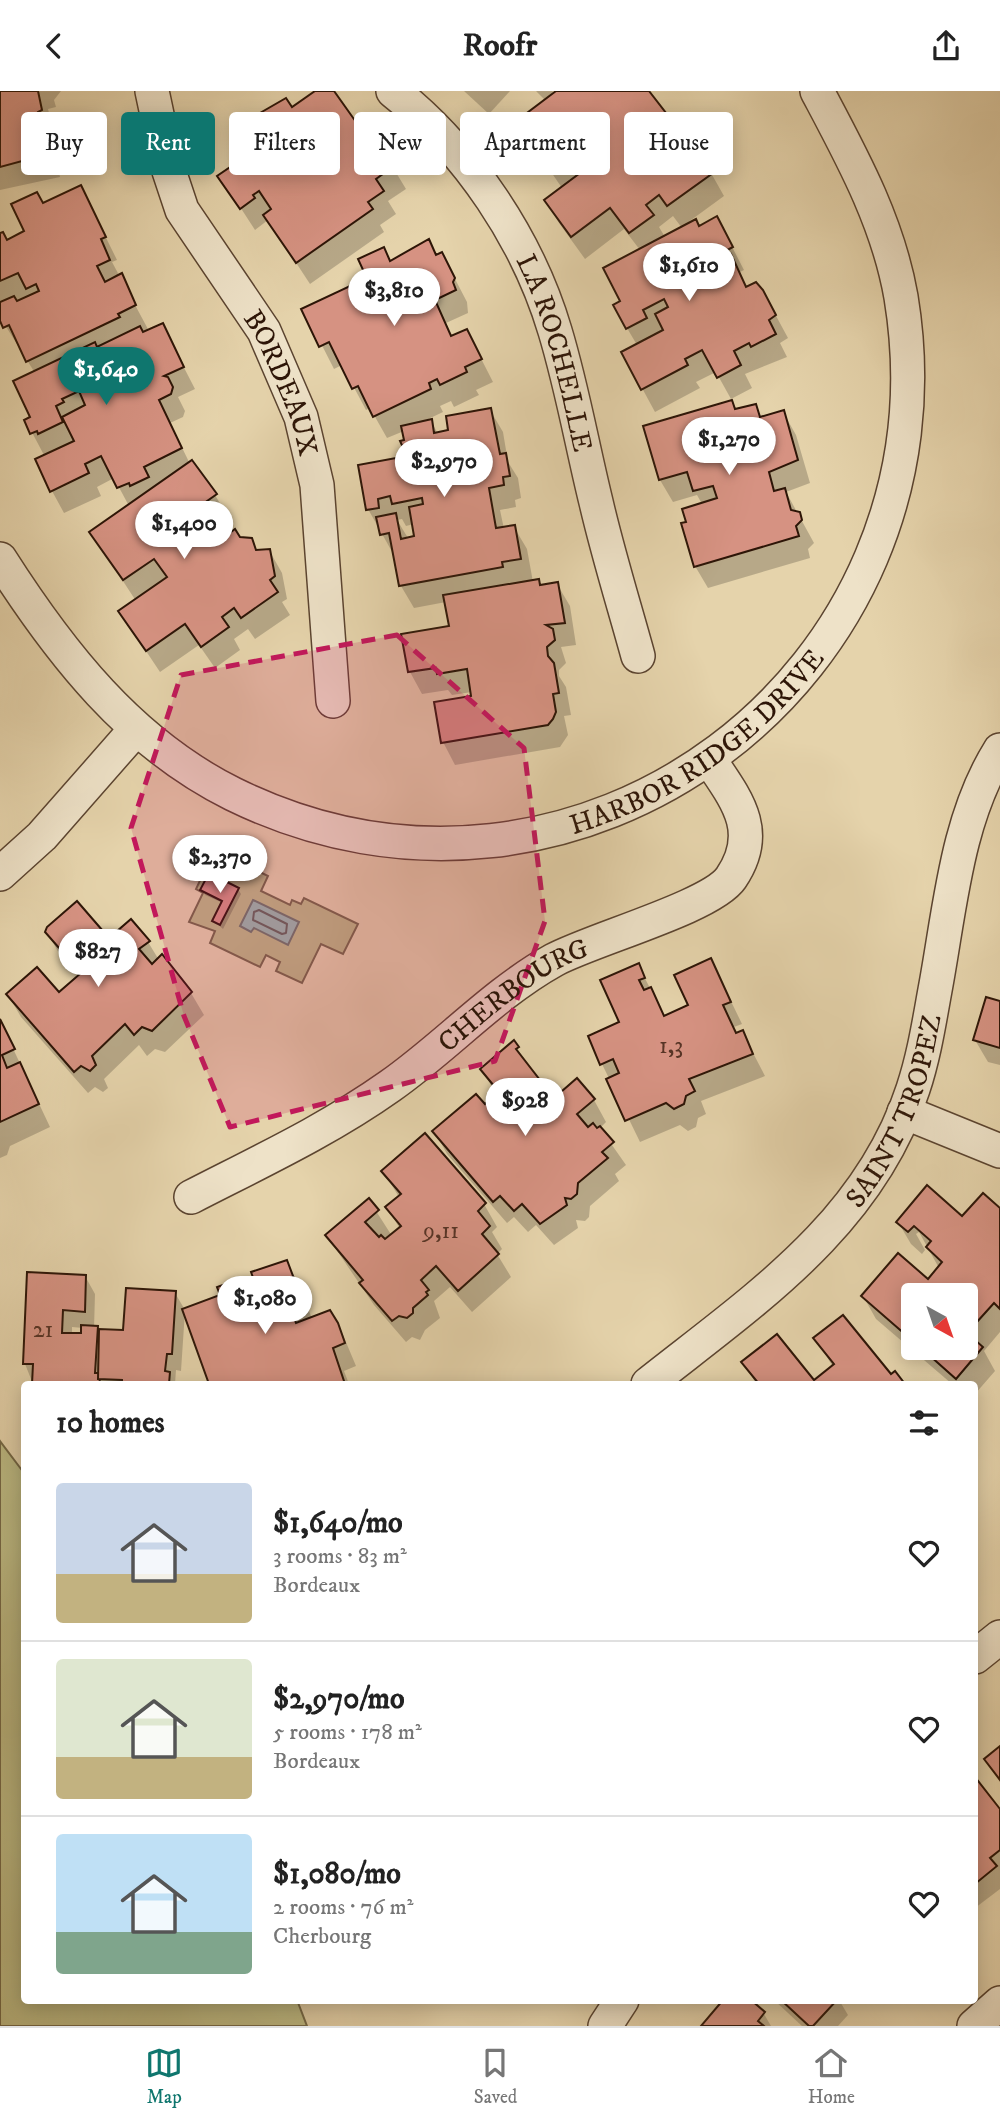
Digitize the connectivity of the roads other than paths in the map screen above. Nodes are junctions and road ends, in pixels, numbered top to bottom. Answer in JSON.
{"nodes":[{"id":1,"x":152,"y":91,"type":"edge"},
{"id":2,"x":393,"y":91,"type":"edge"},
{"id":3,"x":817,"y":91,"type":"edge"},
{"id":4,"x":0,"y":559,"type":"edge"},
{"id":5,"x":638,"y":656,"type":"dead end"},
{"id":6,"x":333,"y":701,"type":"dead end"},
{"id":7,"x":136,"y":729,"type":"junction"},
{"id":8,"x":1000,"y":750,"type":"edge"},
{"id":9,"x":709,"y":759,"type":"junction"},
{"id":10,"x":0,"y":874,"type":"edge"},
{"id":11,"x":904,"y":1112,"type":"junction"},
{"id":12,"x":1000,"y":1151,"type":"edge"},
{"id":13,"x":191,"y":1198,"type":"dead end"},
{"id":14,"x":652,"y":1381,"type":"edge"},
{"id":15,"x":1000,"y":1637,"type":"edge"},
{"id":16,"x":978,"y":1655,"type":"edge"},
{"id":17,"x":1000,"y":2003,"type":"edge"},
{"id":18,"x":619,"y":2004,"type":"edge"},
{"id":19,"x":605,"y":2026,"type":"edge"},
{"id":20,"x":974,"y":2026,"type":"edge"}],
"edges":[{"from":1,"to":6,"type":"street","name":"BORDEAUX"},
{"from":2,"to":5,"type":"street","name":"LA ROCHELLE"},
{"from":3,"to":9,"type":"street","name":"HARBOR RIDGE DRIVE"},
{"from":4,"to":7,"type":"street","name":"HARBOR RIDGE DRIVE"},
{"from":7,"to":9,"type":"street","name":"HARBOR RIDGE DRIVE"},
{"from":7,"to":10,"type":"street"},
{"from":8,"to":11,"type":"street","name":"SAINT TROPEZ"},
{"from":9,"to":13,"type":"street","name":"CHERBOURG"},
{"from":11,"to":12,"type":"street"},
{"from":11,"to":14,"type":"street","name":"SAINT TROPEZ"},
{"from":15,"to":16,"type":"street"},
{"from":17,"to":20,"type":"street"},
{"from":18,"to":19,"type":"street"}]}
